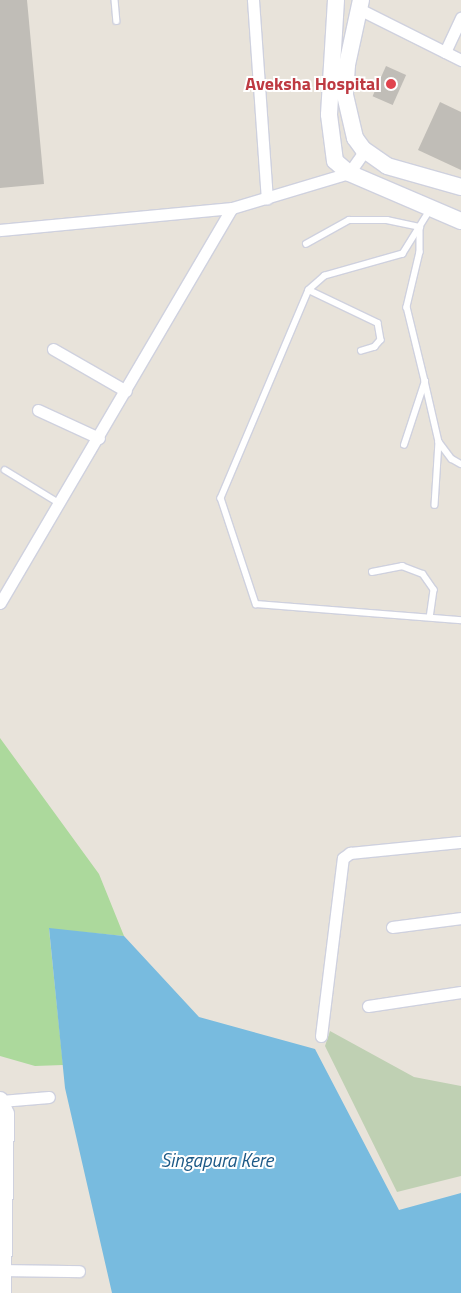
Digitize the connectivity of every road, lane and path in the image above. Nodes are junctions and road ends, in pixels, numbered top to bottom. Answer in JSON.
{"nodes":[{"id":1,"x":114,"y":0,"type":"edge"},
{"id":2,"x":253,"y":0,"type":"edge"},
{"id":3,"x":336,"y":0,"type":"edge"},
{"id":4,"x":361,"y":5,"type":"edge"},
{"id":5,"x":461,"y":18,"type":"edge"},
{"id":6,"x":117,"y":21,"type":"dead end"},
{"id":7,"x":446,"y":52,"type":"junction"},
{"id":8,"x":461,"y":60,"type":"edge"},
{"id":9,"x":365,"y":150,"type":"junction"},
{"id":10,"x":349,"y":173,"type":"junction"},
{"id":11,"x":461,"y":187,"type":"edge"},
{"id":12,"x":267,"y":199,"type":"junction"},
{"id":13,"x":232,"y":208,"type":"junction"},
{"id":14,"x":431,"y":209,"type":"junction"},
{"id":15,"x":461,"y":220,"type":"edge"},
{"id":16,"x":420,"y":227,"type":"junction"},
{"id":17,"x":0,"y":230,"type":"edge"},
{"id":18,"x":306,"y":244,"type":"dead end"},
{"id":19,"x":309,"y":290,"type":"junction"},
{"id":20,"x":53,"y":349,"type":"dead end"},
{"id":21,"x":362,"y":351,"type":"dead end"},
{"id":22,"x":425,"y":381,"type":"junction"},
{"id":23,"x":126,"y":391,"type":"junction"},
{"id":24,"x":38,"y":410,"type":"dead end"},
{"id":25,"x":99,"y":438,"type":"junction"},
{"id":26,"x":439,"y":442,"type":"junction"},
{"id":27,"x":404,"y":445,"type":"dead end"},
{"id":28,"x":461,"y":464,"type":"edge"},
{"id":29,"x":5,"y":470,"type":"dead end"},
{"id":30,"x":61,"y":504,"type":"junction"},
{"id":31,"x":435,"y":505,"type":"dead end"},
{"id":32,"x":372,"y":572,"type":"dead end"},
{"id":33,"x":0,"y":603,"type":"edge"},
{"id":34,"x":430,"y":617,"type":"junction"},
{"id":35,"x":461,"y":620,"type":"edge"},
{"id":36,"x":461,"y":842,"type":"edge"},
{"id":37,"x":461,"y":918,"type":"edge"},
{"id":38,"x":392,"y":927,"type":"dead end"},
{"id":39,"x":461,"y":992,"type":"edge"},
{"id":40,"x":368,"y":1006,"type":"dead end"},
{"id":41,"x":321,"y":1036,"type":"dead end"},
{"id":42,"x":49,"y":1097,"type":"dead end"},
{"id":43,"x":1,"y":1100,"type":"edge"},
{"id":44,"x":3,"y":1270,"type":"junction"},
{"id":45,"x":78,"y":1271,"type":"dead end"},
{"id":46,"x":3,"y":1293,"type":"edge"}],
"edges":[{"from":1,"to":6,"type":"lane"},
{"from":2,"to":12,"type":"street"},
{"from":3,"to":10,"type":"street"},
{"from":4,"to":7,"type":"street"},
{"from":4,"to":9,"type":"street"},
{"from":5,"to":7,"type":"street"},
{"from":7,"to":8,"type":"street"},
{"from":9,"to":10,"type":"street"},
{"from":9,"to":11,"type":"street"},
{"from":10,"to":12,"type":"street"},
{"from":10,"to":14,"type":"street"},
{"from":12,"to":13,"type":"street"},
{"from":13,"to":17,"type":"street"},
{"from":13,"to":23,"type":"street"},
{"from":14,"to":15,"type":"street"},
{"from":14,"to":16,"type":"lane"},
{"from":16,"to":18,"type":"lane"},
{"from":16,"to":19,"type":"lane"},
{"from":16,"to":22,"type":"lane"},
{"from":19,"to":21,"type":"lane"},
{"from":19,"to":34,"type":"lane"},
{"from":20,"to":23,"type":"street"},
{"from":22,"to":26,"type":"lane"},
{"from":22,"to":27,"type":"lane"},
{"from":23,"to":25,"type":"street"},
{"from":24,"to":25,"type":"street"},
{"from":25,"to":30,"type":"street"},
{"from":26,"to":28,"type":"lane"},
{"from":26,"to":31,"type":"lane"},
{"from":29,"to":30,"type":"lane"},
{"from":30,"to":33,"type":"street"},
{"from":32,"to":34,"type":"lane"},
{"from":34,"to":35,"type":"lane"},
{"from":36,"to":41,"type":"street"},
{"from":37,"to":38,"type":"street"},
{"from":39,"to":40,"type":"street"},
{"from":42,"to":43,"type":"street"},
{"from":43,"to":44,"type":"street"},
{"from":44,"to":45,"type":"street"},
{"from":44,"to":46,"type":"street"}]}
